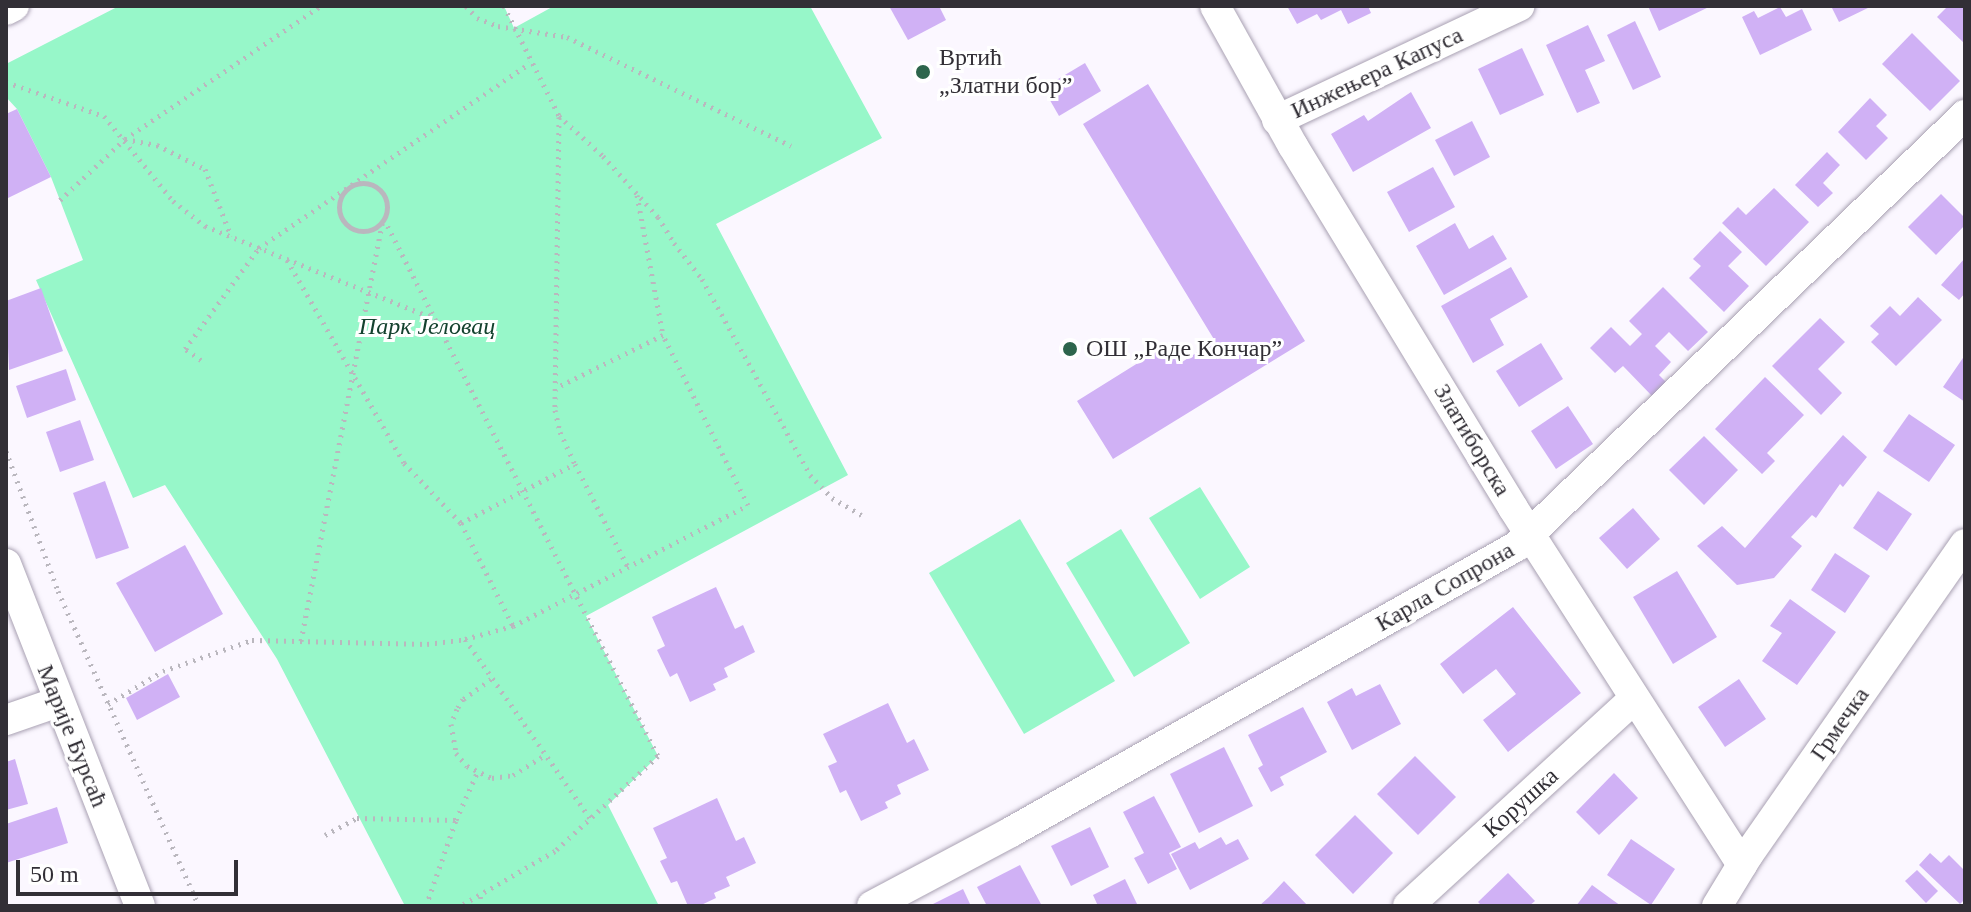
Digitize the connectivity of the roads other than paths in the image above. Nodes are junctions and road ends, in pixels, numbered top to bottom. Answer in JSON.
{"nodes":[{"id":1,"x":14,"y":6,"type":"edge"},
{"id":2,"x":1215,"y":6,"type":"edge"},
{"id":3,"x":1519,"y":6,"type":"edge"},
{"id":4,"x":6,"y":10,"type":"edge"},
{"id":5,"x":1965,"y":115,"type":"edge"},
{"id":6,"x":1277,"y":120,"type":"junction"},
{"id":7,"x":1530,"y":535,"type":"junction"},
{"id":8,"x":1965,"y":544,"type":"edge"},
{"id":9,"x":6,"y":564,"type":"edge"},
{"id":10,"x":1634,"y":699,"type":"junction"},
{"id":11,"x":58,"y":702,"type":"junction"},
{"id":12,"x":6,"y":720,"type":"edge"},
{"id":13,"x":1742,"y":865,"type":"junction"},
{"id":14,"x":140,"y":906,"type":"edge"},
{"id":15,"x":872,"y":906,"type":"edge"},
{"id":16,"x":1408,"y":906,"type":"edge"},
{"id":17,"x":1717,"y":906,"type":"edge"}],
"edges":[{"from":1,"to":4,"type":"street"},
{"from":2,"to":6,"type":"street","name":"Златиборска"},
{"from":3,"to":6,"type":"street","name":"Инжењера Капуса"},
{"from":5,"to":7,"type":"street","name":"Карла Сопрона"},
{"from":6,"to":7,"type":"street","name":"Златиборска"},
{"from":7,"to":10,"type":"street","name":"Златиборска"},
{"from":7,"to":15,"type":"street","name":"Карла Сопрона"},
{"from":8,"to":13,"type":"street","name":"Грмечка"},
{"from":9,"to":11,"type":"street","name":"Марије Бурсаћ"},
{"from":10,"to":13,"type":"street","name":"Златиборска"},
{"from":10,"to":16,"type":"street","name":"Корушка"},
{"from":11,"to":12,"type":"street"},
{"from":11,"to":14,"type":"street","name":"Марије Бурсаћ"},
{"from":13,"to":17,"type":"street","name":"Грмечка"}]}
